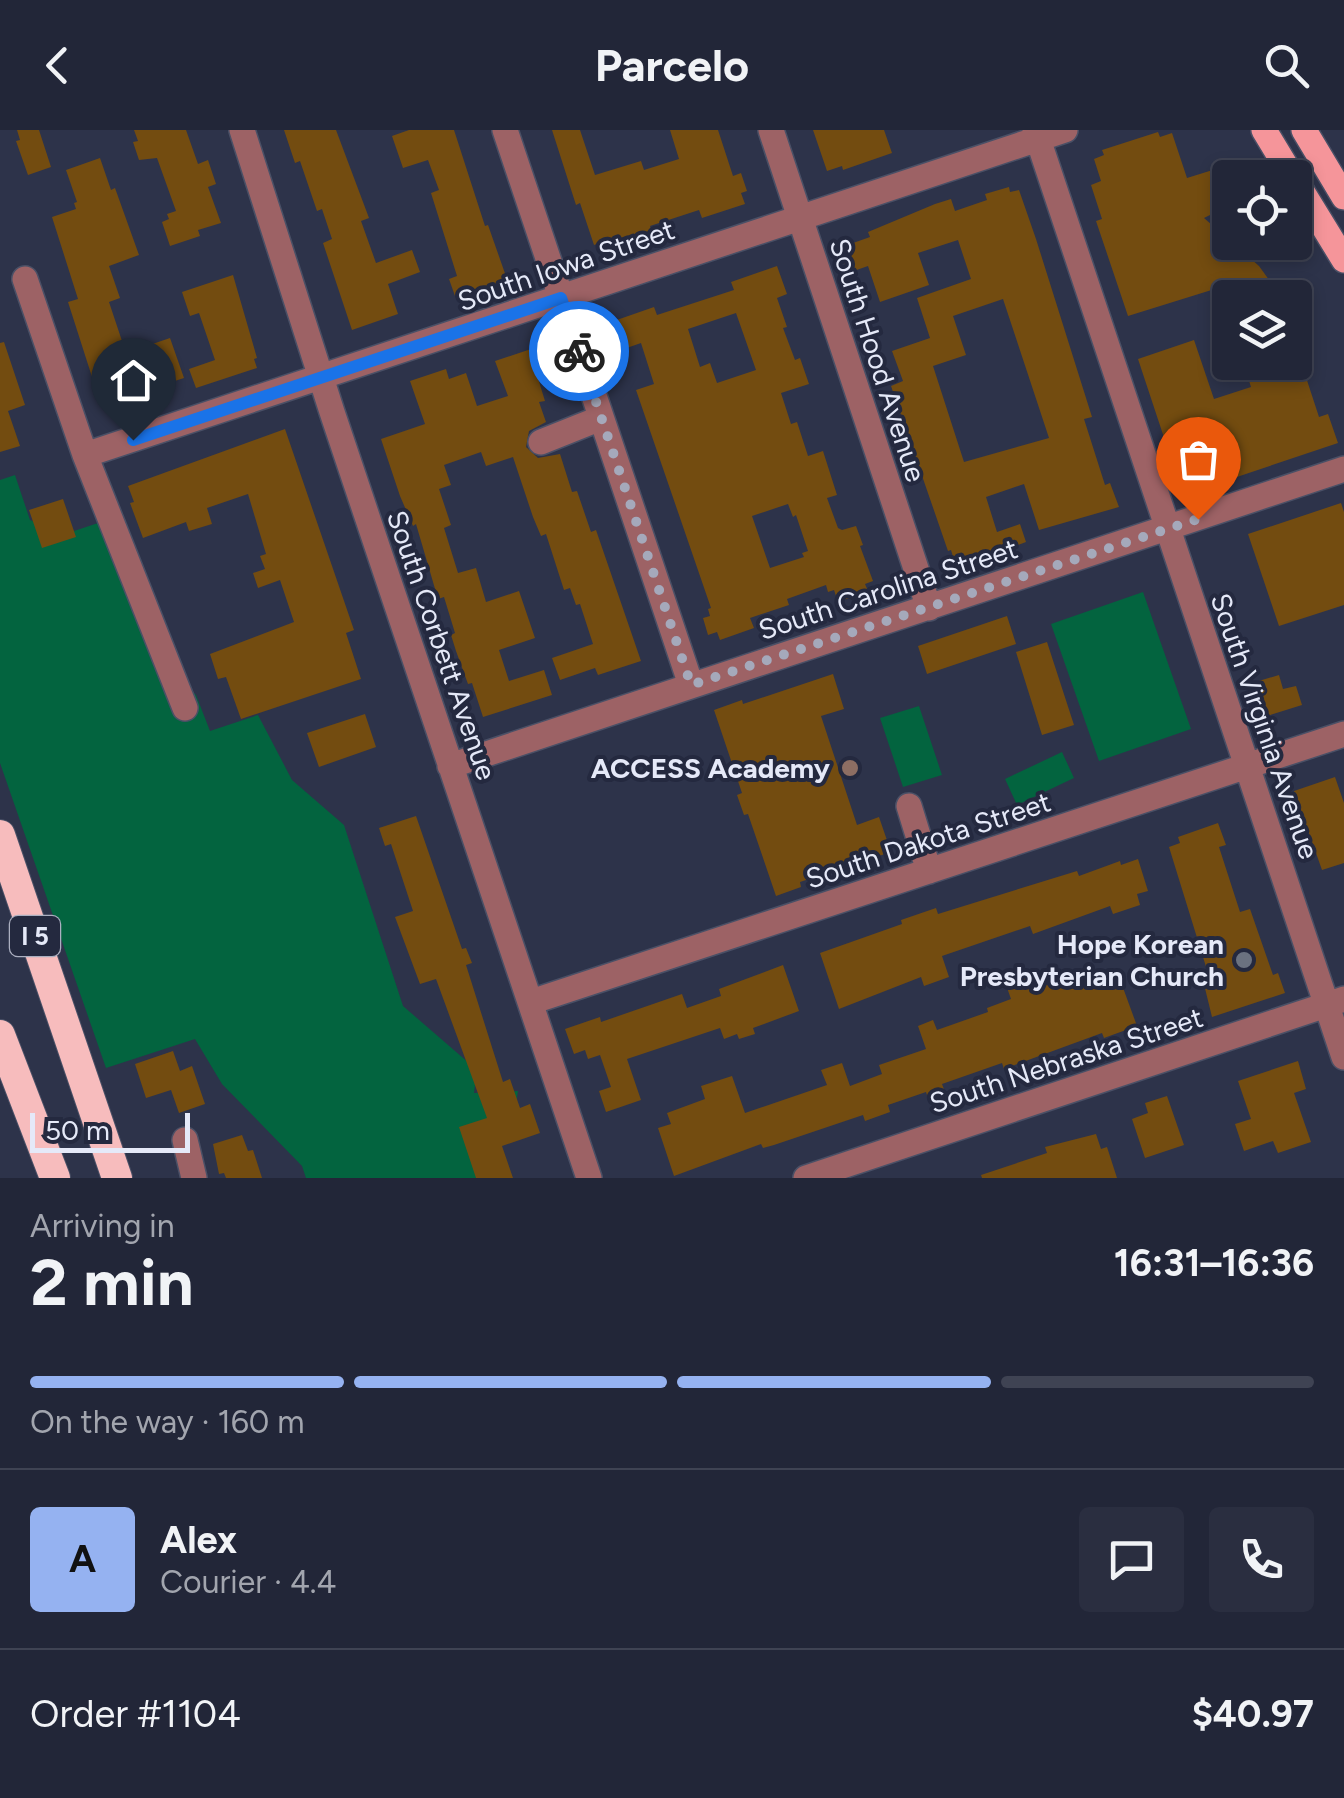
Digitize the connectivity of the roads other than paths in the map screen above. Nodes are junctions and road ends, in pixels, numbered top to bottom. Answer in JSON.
{"nodes":[{"id":1,"x":242,"y":130,"type":"edge"},
{"id":2,"x":505,"y":130,"type":"edge"},
{"id":3,"x":771,"y":130,"type":"edge"},
{"id":4,"x":1065,"y":130,"type":"edge"},
{"id":5,"x":1264,"y":130,"type":"edge"},
{"id":6,"x":1304,"y":130,"type":"edge"},
{"id":7,"x":1036,"y":135,"type":"edge"},
{"id":8,"x":1282,"y":160,"type":"edge"},
{"id":9,"x":1344,"y":197,"type":"edge"},
{"id":10,"x":1312,"y":208,"type":"edge"},
{"id":11,"x":800,"y":218,"type":"junction"},
{"id":12,"x":1344,"y":260,"type":"edge"},
{"id":13,"x":25,"y":279,"type":"dead end"},
{"id":14,"x":561,"y":298,"type":"junction"},
{"id":15,"x":321,"y":378,"type":"junction"},
{"id":16,"x":601,"y":418,"type":"junction"},
{"id":17,"x":541,"y":442,"type":"dead end"},
{"id":18,"x":84,"y":455,"type":"junction"},
{"id":19,"x":1344,"y":470,"type":"edge"},
{"id":20,"x":1167,"y":529,"type":"junction"},
{"id":21,"x":929,"y":608,"type":"junction"},
{"id":22,"x":691,"y":685,"type":"junction"},
{"id":23,"x":185,"y":708,"type":"dead end"},
{"id":24,"x":1344,"y":734,"type":"edge"},
{"id":25,"x":450,"y":766,"type":"junction"},
{"id":26,"x":1247,"y":766,"type":"junction"},
{"id":27,"x":909,"y":806,"type":"dead end"},
{"id":28,"x":0,"y":835,"type":"edge"},
{"id":29,"x":929,"y":871,"type":"junction"},
{"id":30,"x":532,"y":1002,"type":"junction"},
{"id":31,"x":1335,"y":1002,"type":"edge"},
{"id":32,"x":0,"y":1035,"type":"edge"},
{"id":33,"x":1344,"y":1056,"type":"edge"},
{"id":34,"x":185,"y":1140,"type":"dead end"},
{"id":35,"x":55,"y":1178,"type":"edge"},
{"id":36,"x":117,"y":1178,"type":"edge"},
{"id":37,"x":194,"y":1178,"type":"edge"},
{"id":38,"x":589,"y":1178,"type":"edge"},
{"id":39,"x":806,"y":1178,"type":"edge"}],
"edges":[{"from":1,"to":15,"type":"street","name":"South Corbett Avenue"},
{"from":2,"to":14,"type":"street"},
{"from":3,"to":11,"type":"street","name":"South Hood Avenue"},
{"from":4,"to":7,"type":"street","name":"South Iowa Street"},
{"from":5,"to":8,"type":"main road"},
{"from":6,"to":9,"type":"main road"},
{"from":7,"to":11,"type":"street","name":"South Iowa Street"},
{"from":7,"to":20,"type":"street","name":"South Virginia Avenue"},
{"from":10,"to":12,"type":"main road"},
{"from":11,"to":14,"type":"street","name":"South Iowa Street"},
{"from":11,"to":21,"type":"street","name":"South Hood Avenue"},
{"from":13,"to":18,"type":"street"},
{"from":14,"to":15,"type":"street","name":"South Iowa Street"},
{"from":14,"to":16,"type":"street"},
{"from":15,"to":18,"type":"street","name":"South Iowa Street"},
{"from":15,"to":25,"type":"street","name":"South Corbett Avenue"},
{"from":16,"to":17,"type":"street"},
{"from":16,"to":22,"type":"street"},
{"from":18,"to":23,"type":"street"},
{"from":19,"to":20,"type":"street","name":"South Carolina Street"},
{"from":20,"to":21,"type":"street","name":"South Carolina Street"},
{"from":20,"to":26,"type":"street","name":"South Virginia Avenue"},
{"from":21,"to":22,"type":"street","name":"South Carolina Street"},
{"from":22,"to":25,"type":"street","name":"South Carolina Street"},
{"from":24,"to":26,"type":"street","name":"South Dakota Street"},
{"from":25,"to":30,"type":"street","name":"South Corbett Avenue"},
{"from":26,"to":29,"type":"street","name":"South Dakota Street"},
{"from":26,"to":31,"type":"street","name":"South Virginia Avenue"},
{"from":27,"to":29,"type":"street"},
{"from":28,"to":36,"type":"highway","number":"I 5"},
{"from":29,"to":30,"type":"street","name":"South Dakota Street"},
{"from":30,"to":38,"type":"street","name":"South Corbett Avenue"},
{"from":31,"to":33,"type":"street","name":"South Virginia Avenue"},
{"from":31,"to":39,"type":"street","name":"South Nebraska Street"},
{"from":32,"to":35,"type":"highway"},
{"from":34,"to":37,"type":"street"}]}
